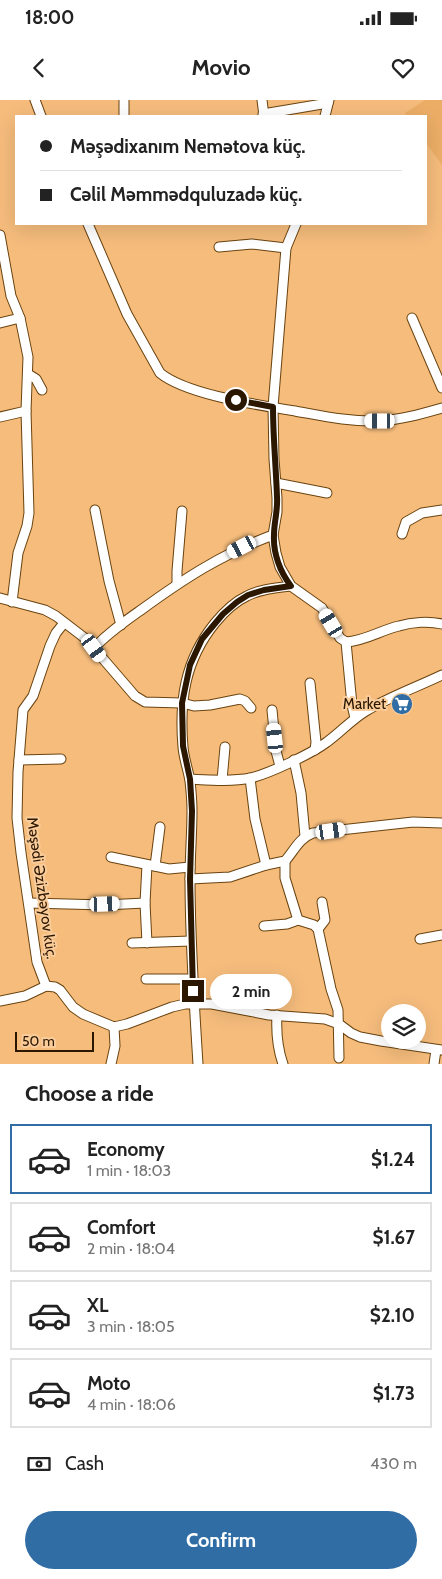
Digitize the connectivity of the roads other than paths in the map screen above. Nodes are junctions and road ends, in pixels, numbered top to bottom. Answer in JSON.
{"nodes":[{"id":1,"x":35,"y":100,"type":"edge"},
{"id":2,"x":124,"y":100,"type":"edge"},
{"id":3,"x":262,"y":100,"type":"edge"},
{"id":4,"x":329,"y":101,"type":"edge"},
{"id":5,"x":41,"y":115,"type":"edge"},
{"id":6,"x":124,"y":115,"type":"edge"},
{"id":7,"x":264,"y":115,"type":"edge"},
{"id":8,"x":325,"y":115,"type":"edge"},
{"id":9,"x":88,"y":225,"type":"edge"},
{"id":10,"x":296,"y":225,"type":"edge"},
{"id":11,"x":0,"y":235,"type":"edge"},
{"id":12,"x":219,"y":247,"type":"dead end"},
{"id":13,"x":286,"y":248,"type":"junction"},
{"id":14,"x":20,"y":318,"type":"junction"},
{"id":15,"x":412,"y":318,"type":"dead end"},
{"id":16,"x":0,"y":323,"type":"edge"},
{"id":17,"x":28,"y":374,"type":"junction"},
{"id":18,"x":442,"y":388,"type":"edge"},
{"id":19,"x":42,"y":390,"type":"dead end"},
{"id":20,"x":273,"y":407,"type":"junction"},
{"id":21,"x":442,"y":408,"type":"edge"},
{"id":22,"x":26,"y":411,"type":"junction"},
{"id":23,"x":0,"y":417,"type":"edge"},
{"id":24,"x":276,"y":483,"type":"junction"},
{"id":25,"x":327,"y":493,"type":"dead end"},
{"id":26,"x":96,"y":510,"type":"dead end"},
{"id":27,"x":442,"y":510,"type":"edge"},
{"id":28,"x":182,"y":511,"type":"dead end"},
{"id":29,"x":402,"y":534,"type":"dead end"},
{"id":30,"x":274,"y":535,"type":"junction"},
{"id":31,"x":177,"y":584,"type":"junction"},
{"id":32,"x":291,"y":586,"type":"junction"},
{"id":33,"x":0,"y":598,"type":"edge"},
{"id":34,"x":12,"y":602,"type":"junction"},
{"id":35,"x":64,"y":623,"type":"junction"},
{"id":36,"x":442,"y":624,"type":"edge"},
{"id":37,"x":121,"y":625,"type":"junction"},
{"id":38,"x":346,"y":642,"type":"junction"},
{"id":39,"x":94,"y":648,"type":"junction"},
{"id":40,"x":442,"y":675,"type":"edge"},
{"id":41,"x":310,"y":683,"type":"dead end"},
{"id":42,"x":182,"y":703,"type":"junction"},
{"id":43,"x":251,"y":708,"type":"dead end"},
{"id":44,"x":272,"y":710,"type":"dead end"},
{"id":45,"x":355,"y":718,"type":"junction"},
{"id":46,"x":225,"y":747,"type":"dead end"},
{"id":47,"x":315,"y":750,"type":"junction"},
{"id":48,"x":61,"y":759,"type":"dead end"},
{"id":49,"x":19,"y":760,"type":"junction"},
{"id":50,"x":294,"y":760,"type":"junction"},
{"id":51,"x":280,"y":766,"type":"junction"},
{"id":52,"x":250,"y":778,"type":"junction"},
{"id":53,"x":190,"y":779,"type":"junction"},
{"id":54,"x":222,"y":780,"type":"junction"},
{"id":55,"x":442,"y":823,"type":"edge"},
{"id":56,"x":160,"y":827,"type":"dead end"},
{"id":57,"x":305,"y":836,"type":"junction"},
{"id":58,"x":111,"y":857,"type":"dead end"},
{"id":59,"x":285,"y":861,"type":"junction"},
{"id":60,"x":266,"y":865,"type":"junction"},
{"id":61,"x":150,"y":866,"type":"junction"},
{"id":62,"x":190,"y":867,"type":"junction"},
{"id":63,"x":190,"y":879,"type":"junction"},
{"id":64,"x":322,"y":902,"type":"dead end"},
{"id":65,"x":29,"y":903,"type":"junction"},
{"id":66,"x":145,"y":903,"type":"junction"},
{"id":67,"x":298,"y":920,"type":"junction"},
{"id":68,"x":264,"y":926,"type":"dead end"},
{"id":69,"x":318,"y":929,"type":"junction"},
{"id":70,"x":442,"y":935,"type":"edge"},
{"id":71,"x":420,"y":939,"type":"dead end"},
{"id":72,"x":191,"y":941,"type":"junction"},
{"id":73,"x":132,"y":943,"type":"dead end"},
{"id":74,"x":147,"y":943,"type":"junction"},
{"id":75,"x":146,"y":979,"type":"dead end"},
{"id":76,"x":192,"y":979,"type":"junction"},
{"id":77,"x":46,"y":986,"type":"junction"},
{"id":78,"x":0,"y":1001,"type":"edge"},
{"id":79,"x":194,"y":1003,"type":"junction"},
{"id":80,"x":276,"y":1015,"type":"junction"},
{"id":81,"x":339,"y":1024,"type":"junction"},
{"id":82,"x":114,"y":1027,"type":"junction"},
{"id":83,"x":439,"y":1050,"type":"edge"},
{"id":84,"x":339,"y":1058,"type":"dead end"},
{"id":85,"x":111,"y":1064,"type":"edge"},
{"id":86,"x":198,"y":1064,"type":"edge"},
{"id":87,"x":283,"y":1064,"type":"edge"},
{"id":88,"x":434,"y":1064,"type":"edge"}],
"edges":[{"from":1,"to":5,"type":"street"},
{"from":2,"to":6,"type":"street"},
{"from":3,"to":7,"type":"street"},
{"from":4,"to":7,"type":"street"},
{"from":4,"to":8,"type":"street"},
{"from":9,"to":20,"type":"street"},
{"from":10,"to":13,"type":"street"},
{"from":11,"to":14,"type":"street"},
{"from":12,"to":13,"type":"street"},
{"from":13,"to":20,"type":"street"},
{"from":14,"to":16,"type":"street"},
{"from":14,"to":17,"type":"street"},
{"from":15,"to":18,"type":"street"},
{"from":17,"to":19,"type":"street"},
{"from":17,"to":22,"type":"street"},
{"from":20,"to":21,"type":"street"},
{"from":20,"to":24,"type":"street"},
{"from":22,"to":23,"type":"street"},
{"from":22,"to":34,"type":"street"},
{"from":24,"to":25,"type":"street"},
{"from":24,"to":30,"type":"street"},
{"from":26,"to":37,"type":"street"},
{"from":27,"to":29,"type":"street"},
{"from":28,"to":31,"type":"street"},
{"from":30,"to":31,"type":"street"},
{"from":30,"to":32,"type":"street"},
{"from":31,"to":37,"type":"street"},
{"from":32,"to":38,"type":"street"},
{"from":32,"to":42,"type":"street"},
{"from":33,"to":34,"type":"street"},
{"from":34,"to":35,"type":"street"},
{"from":35,"to":39,"type":"street"},
{"from":35,"to":49,"type":"street","name":"Məşədi Əzizbəyov küç."},
{"from":36,"to":38,"type":"street"},
{"from":37,"to":39,"type":"street"},
{"from":38,"to":45,"type":"street"},
{"from":39,"to":42,"type":"street"},
{"from":40,"to":45,"type":"street"},
{"from":41,"to":47,"type":"street"},
{"from":42,"to":43,"type":"street"},
{"from":42,"to":53,"type":"street"},
{"from":44,"to":51,"type":"street"},
{"from":45,"to":47,"type":"street"},
{"from":46,"to":54,"type":"street"},
{"from":47,"to":50,"type":"street"},
{"from":48,"to":49,"type":"street"},
{"from":49,"to":65,"type":"street","name":"Məşədi Əzizbəyov küç."},
{"from":50,"to":51,"type":"street"},
{"from":50,"to":57,"type":"street"},
{"from":51,"to":52,"type":"street"},
{"from":52,"to":54,"type":"street"},
{"from":52,"to":60,"type":"street"},
{"from":53,"to":54,"type":"street"},
{"from":53,"to":62,"type":"street"},
{"from":55,"to":57,"type":"street"},
{"from":56,"to":61,"type":"street"},
{"from":57,"to":59,"type":"street"},
{"from":58,"to":61,"type":"street"},
{"from":59,"to":60,"type":"street"},
{"from":59,"to":67,"type":"street"},
{"from":60,"to":63,"type":"street"},
{"from":61,"to":62,"type":"street"},
{"from":61,"to":66,"type":"street"},
{"from":62,"to":63,"type":"street"},
{"from":63,"to":72,"type":"street"},
{"from":64,"to":69,"type":"street"},
{"from":65,"to":66,"type":"street"},
{"from":65,"to":77,"type":"street","name":"Məşədi Əzizbəyov küç."},
{"from":66,"to":74,"type":"street"},
{"from":67,"to":68,"type":"street"},
{"from":67,"to":69,"type":"street"},
{"from":69,"to":81,"type":"street"},
{"from":70,"to":71,"type":"street"},
{"from":72,"to":74,"type":"street"},
{"from":72,"to":76,"type":"street"},
{"from":73,"to":74,"type":"street"},
{"from":75,"to":76,"type":"street"},
{"from":76,"to":79,"type":"street"},
{"from":77,"to":78,"type":"street"},
{"from":77,"to":82,"type":"street"},
{"from":79,"to":80,"type":"street"},
{"from":79,"to":82,"type":"street"},
{"from":79,"to":86,"type":"street"},
{"from":80,"to":81,"type":"street"},
{"from":80,"to":87,"type":"street"},
{"from":81,"to":83,"type":"street"},
{"from":81,"to":84,"type":"street"},
{"from":82,"to":85,"type":"street"},
{"from":83,"to":88,"type":"street"}]}
